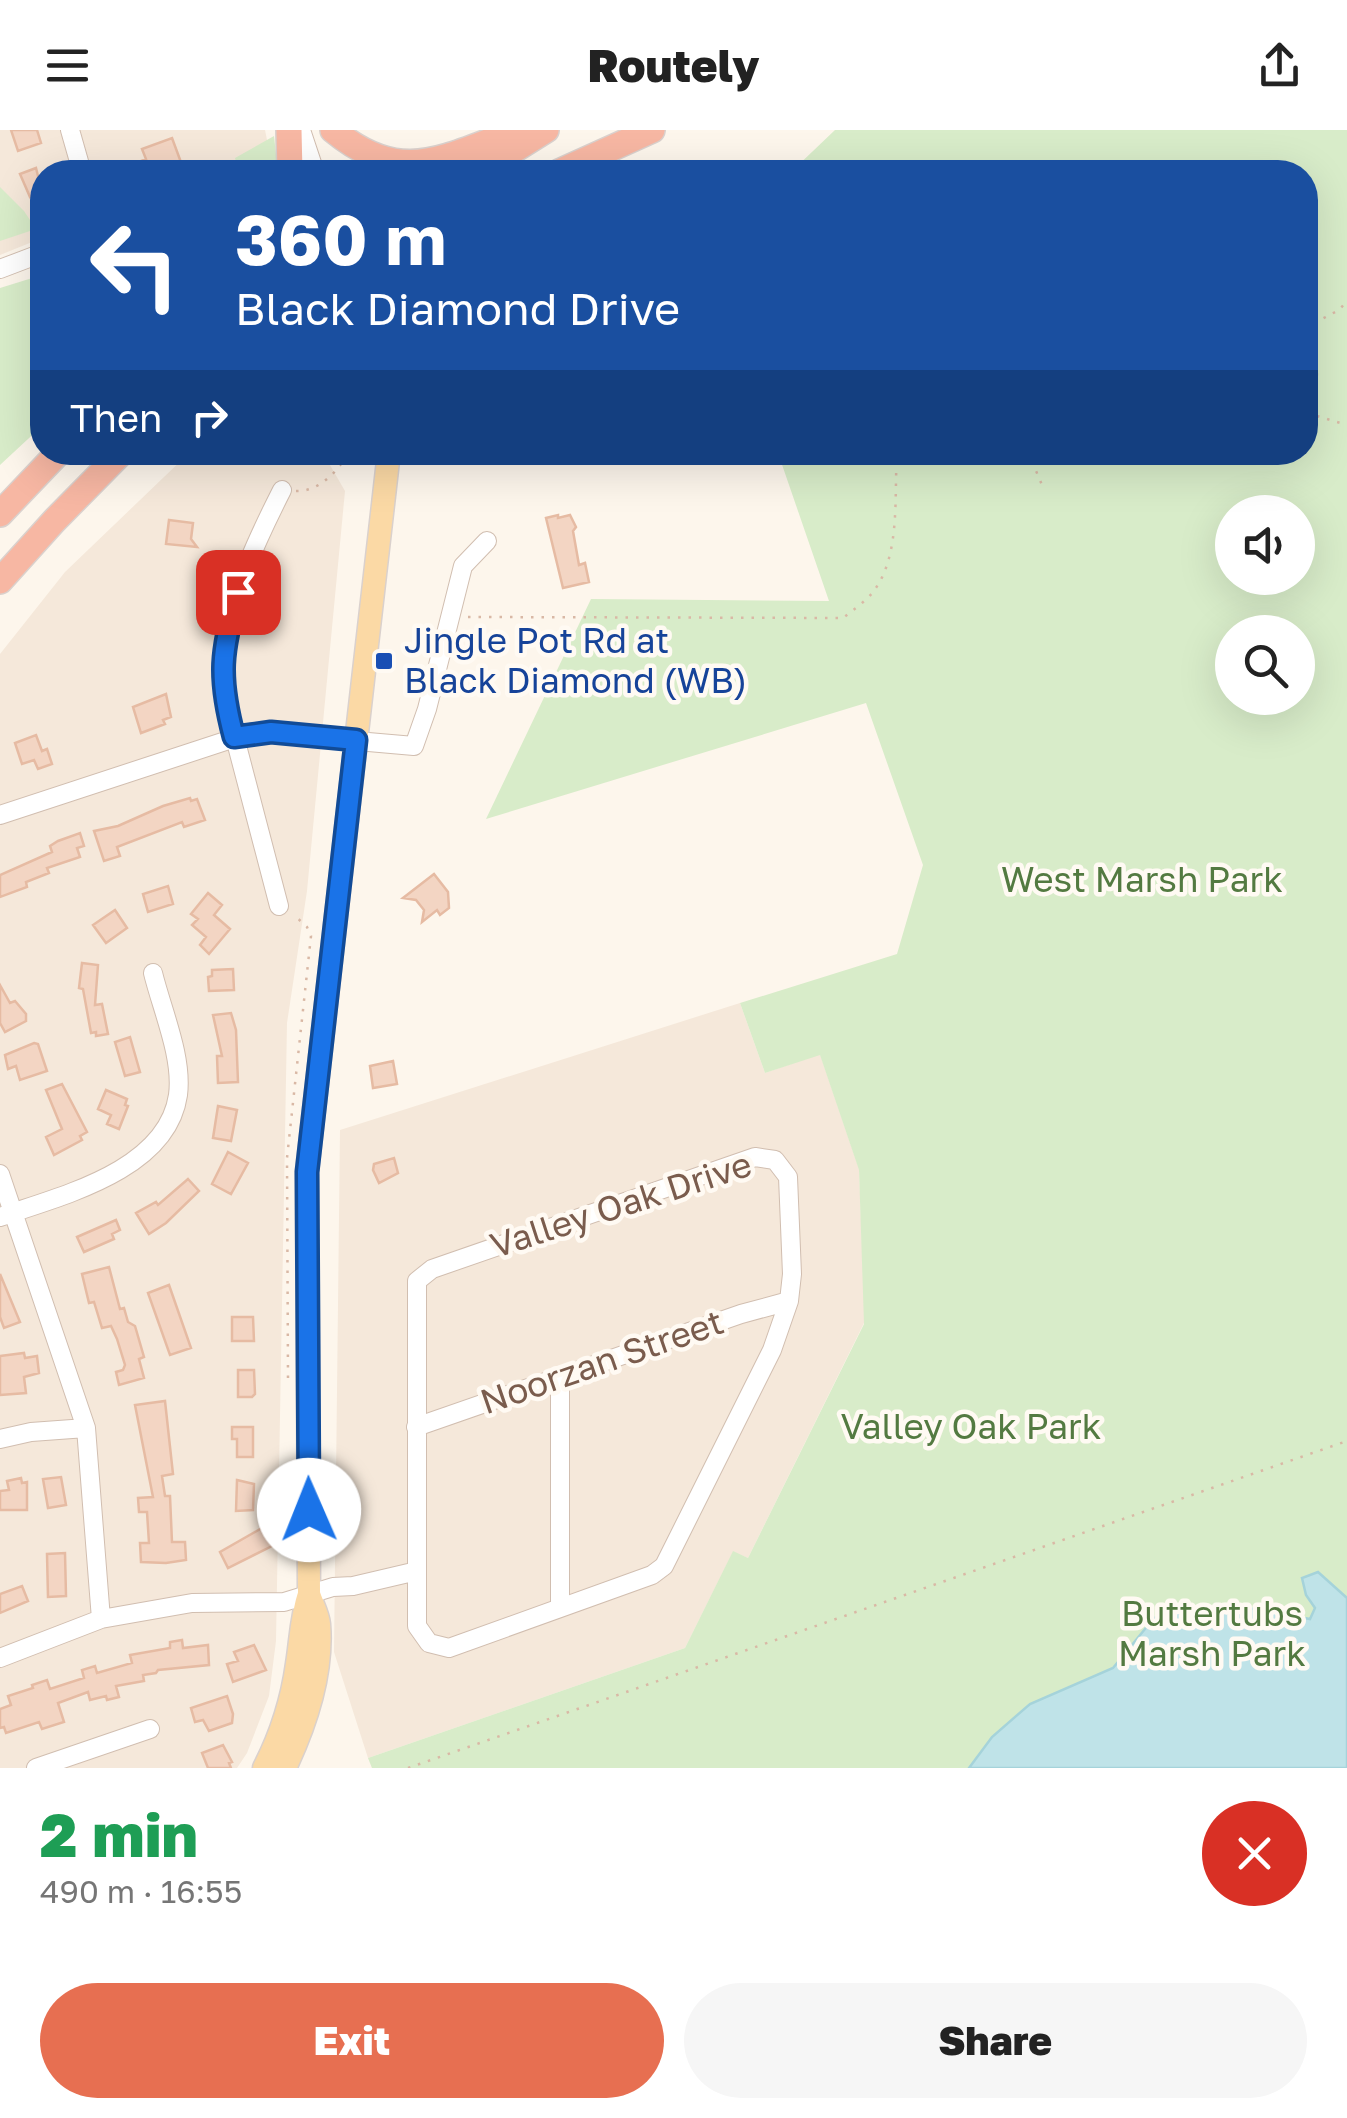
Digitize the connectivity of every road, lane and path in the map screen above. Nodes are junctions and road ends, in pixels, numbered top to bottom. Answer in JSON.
{"nodes":[{"id":1,"x":70,"y":130,"type":"edge"},
{"id":2,"x":288,"y":130,"type":"edge"},
{"id":3,"x":301,"y":130,"type":"edge"},
{"id":4,"x":333,"y":130,"type":"edge"},
{"id":5,"x":520,"y":130,"type":"edge"},
{"id":6,"x":537,"y":130,"type":"edge"},
{"id":7,"x":546,"y":130,"type":"edge"},
{"id":8,"x":652,"y":130,"type":"edge"},
{"id":9,"x":597,"y":156,"type":"junction"},
{"id":10,"x":79,"y":160,"type":"edge"},
{"id":11,"x":289,"y":160,"type":"edge"},
{"id":12,"x":310,"y":160,"type":"edge"},
{"id":13,"x":382,"y":160,"type":"edge"},
{"id":14,"x":433,"y":160,"type":"edge"},
{"id":15,"x":476,"y":160,"type":"edge"},
{"id":16,"x":499,"y":160,"type":"edge"},
{"id":17,"x":588,"y":160,"type":"edge"},
{"id":18,"x":590,"y":160,"type":"edge"},
{"id":19,"x":30,"y":258,"type":"edge"},
{"id":20,"x":0,"y":269,"type":"edge"},
{"id":21,"x":1347,"y":300,"type":"edge"},
{"id":22,"x":1318,"y":321,"type":"edge"},
{"id":23,"x":1318,"y":417,"type":"edge"},
{"id":24,"x":1347,"y":425,"type":"edge"},
{"id":25,"x":47,"y":465,"type":"edge"},
{"id":26,"x":109,"y":465,"type":"edge"},
{"id":27,"x":339,"y":465,"type":"edge"},
{"id":28,"x":388,"y":465,"type":"edge"},
{"id":29,"x":896,"y":465,"type":"edge"},
{"id":30,"x":1034,"y":465,"type":"edge"},
{"id":31,"x":1042,"y":485,"type":"dead end"},
{"id":32,"x":282,"y":490,"type":"joint"},
{"id":33,"x":0,"y":514,"type":"edge"},
{"id":34,"x":487,"y":541,"type":"dead end"},
{"id":35,"x":0,"y":581,"type":"edge"},
{"id":36,"x":451,"y":616,"type":"junction"},
{"id":37,"x":234,"y":737,"type":"junction"},
{"id":38,"x":356,"y":740,"type":"junction"},
{"id":39,"x":0,"y":816,"type":"edge"},
{"id":40,"x":279,"y":906,"type":"dead end"},
{"id":41,"x":152,"y":973,"type":"dead end"},
{"id":42,"x":0,"y":1174,"type":"edge"},
{"id":43,"x":7,"y":1215,"type":"edge"},
{"id":44,"x":790,"y":1301,"type":"junction"},
{"id":45,"x":560,"y":1378,"type":"junction"},
{"id":46,"x":416,"y":1427,"type":"junction"},
{"id":47,"x":86,"y":1428,"type":"junction"},
{"id":48,"x":0,"y":1440,"type":"edge"},
{"id":49,"x":1347,"y":1441,"type":"edge"},
{"id":50,"x":417,"y":1571,"type":"junction"},
{"id":51,"x":309,"y":1594,"type":"junction"},
{"id":52,"x":560,"y":1608,"type":"junction"},
{"id":53,"x":101,"y":1619,"type":"junction"},
{"id":54,"x":0,"y":1658,"type":"edge"},
{"id":55,"x":150,"y":1729,"type":"dead end"},
{"id":56,"x":36,"y":1768,"type":"edge"},
{"id":57,"x":264,"y":1768,"type":"edge"},
{"id":58,"x":285,"y":1768,"type":"edge"},
{"id":59,"x":408,"y":1768,"type":"edge"}],
"edges":[{"from":1,"to":10,"type":"street"},
{"from":2,"to":11,"type":"highway"},
{"from":3,"to":12,"type":"street"},
{"from":4,"to":13,"type":"highway"},
{"from":5,"to":14,"type":"highway"},
{"from":6,"to":15,"type":"highway"},
{"from":7,"to":16,"type":"highway"},
{"from":8,"to":9,"type":"highway"},
{"from":9,"to":17,"type":"highway"},
{"from":9,"to":18,"type":"highway"},
{"from":19,"to":20,"type":"street"},
{"from":21,"to":22,"type":"path"},
{"from":23,"to":24,"type":"path"},
{"from":25,"to":33,"type":"highway"},
{"from":26,"to":35,"type":"highway"},
{"from":27,"to":32,"type":"path"},
{"from":28,"to":38,"type":"main road"},
{"from":29,"to":36,"type":"path"},
{"from":30,"to":31,"type":"path"},
{"from":32,"to":37,"type":"street"},
{"from":34,"to":36,"type":"street"},
{"from":36,"to":38,"type":"street"},
{"from":37,"to":38,"type":"street"},
{"from":37,"to":39,"type":"street"},
{"from":37,"to":40,"type":"street"},
{"from":38,"to":51,"type":"main road"},
{"from":41,"to":43,"type":"street"},
{"from":42,"to":43,"type":"street"},
{"from":43,"to":47,"type":"street"},
{"from":44,"to":45,"type":"street","name":"Noorzan Street"},
{"from":44,"to":46,"type":"street","name":"Valley Oak Drive"},
{"from":44,"to":52,"type":"street","name":"Valley Oak Drive"},
{"from":45,"to":46,"type":"street","name":"Noorzan Street"},
{"from":45,"to":52,"type":"street"},
{"from":46,"to":50,"type":"street","name":"Valley Oak Drive"},
{"from":47,"to":48,"type":"street"},
{"from":47,"to":53,"type":"street"},
{"from":49,"to":59,"type":"path"},
{"from":50,"to":51,"type":"street"},
{"from":50,"to":52,"type":"street","name":"Valley Oak Drive"},
{"from":51,"to":53,"type":"street"},
{"from":51,"to":57,"type":"main road"},
{"from":51,"to":58,"type":"main road"},
{"from":53,"to":54,"type":"street"},
{"from":55,"to":56,"type":"street"}]}
